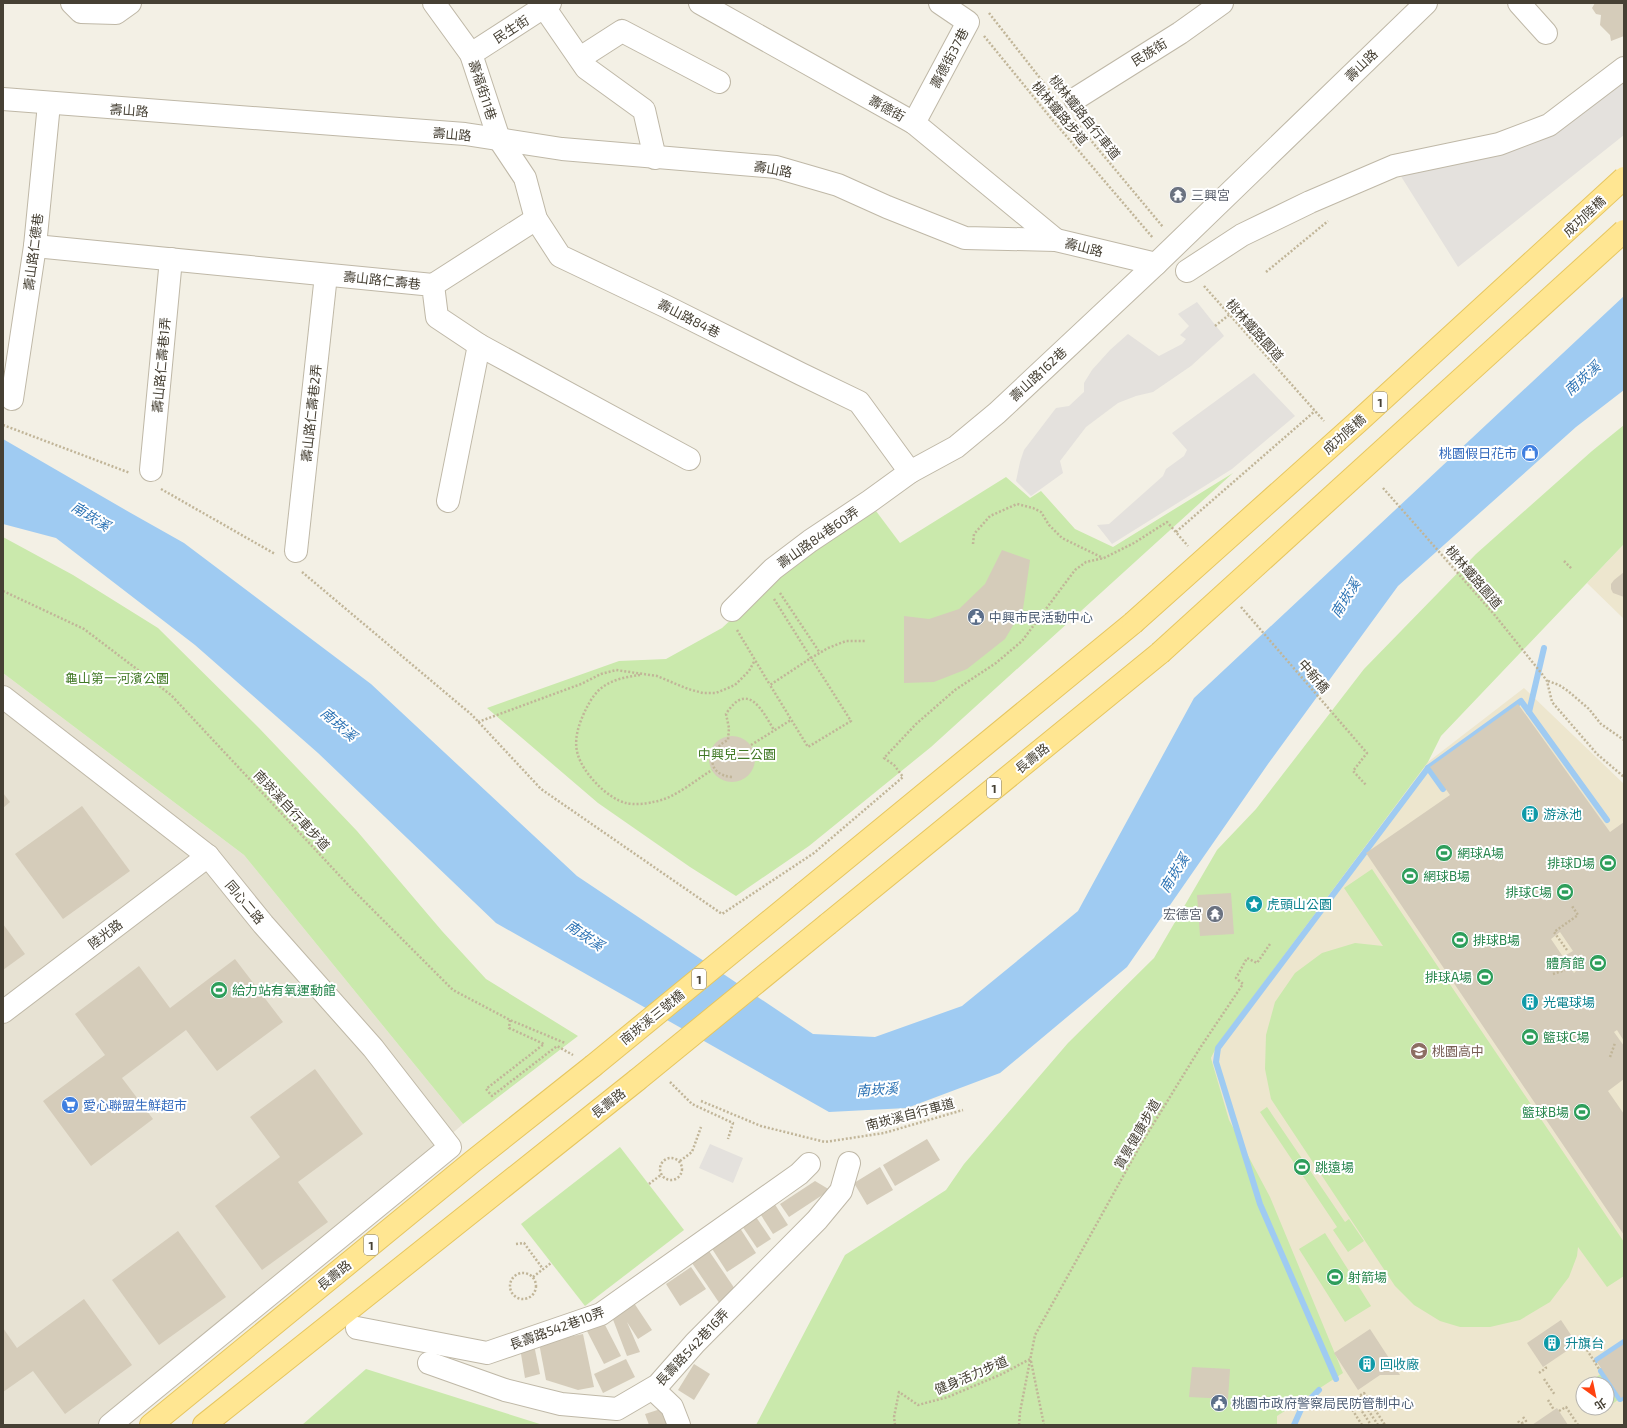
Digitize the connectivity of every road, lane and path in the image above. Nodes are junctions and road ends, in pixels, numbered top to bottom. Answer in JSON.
{"nodes":[{"id":1,"x":72,"y":3,"type":"edge"},
{"id":2,"x":130,"y":3,"type":"edge"},
{"id":3,"x":434,"y":3,"type":"edge"},
{"id":4,"x":700,"y":3,"type":"edge"},
{"id":5,"x":940,"y":3,"type":"edge"},
{"id":6,"x":1222,"y":3,"type":"edge"},
{"id":7,"x":1426,"y":3,"type":"edge"},
{"id":8,"x":1520,"y":3,"type":"edge"},
{"id":9,"x":547,"y":5,"type":"edge"},
{"id":10,"x":986,"y":9,"type":"dead end"},
{"id":11,"x":981,"y":32,"type":"dead end"},
{"id":12,"x":1546,"y":33,"type":"dead end"},
{"id":13,"x":471,"y":54,"type":"junction"},
{"id":14,"x":580,"y":58,"type":"junction"},
{"id":15,"x":1624,"y":68,"type":"edge"},
{"id":16,"x":719,"y":82,"type":"dead end"},
{"id":17,"x":3,"y":99,"type":"edge"},
{"id":18,"x":49,"y":104,"type":"junction"},
{"id":19,"x":1069,"y":106,"type":"junction"},
{"id":20,"x":914,"y":123,"type":"junction"},
{"id":21,"x":499,"y":140,"type":"junction"},
{"id":22,"x":655,"y":158,"type":"junction"},
{"id":23,"x":1624,"y":178,"type":"edge"},
{"id":24,"x":536,"y":219,"type":"junction"},
{"id":25,"x":1328,"y":221,"type":"dead end"},
{"id":26,"x":1624,"y":231,"type":"edge"},
{"id":27,"x":1167,"y":239,"type":"junction"},
{"id":28,"x":1056,"y":240,"type":"junction"},
{"id":29,"x":35,"y":246,"type":"junction"},
{"id":30,"x":171,"y":260,"type":"junction"},
{"id":31,"x":1156,"y":264,"type":"junction"},
{"id":32,"x":1266,"y":272,"type":"dead end"},
{"id":33,"x":326,"y":275,"type":"junction"},
{"id":34,"x":433,"y":285,"type":"junction"},
{"id":35,"x":1204,"y":286,"type":"dead end"},
{"id":36,"x":1229,"y":315,"type":"junction"},
{"id":37,"x":1215,"y":326,"type":"dead end"},
{"id":38,"x":479,"y":345,"type":"junction"},
{"id":39,"x":12,"y":399,"type":"dead end"},
{"id":40,"x":1315,"y":411,"type":"junction"},
{"id":41,"x":1324,"y":421,"type":"dead end"},
{"id":42,"x":689,"y":459,"type":"dead end"},
{"id":43,"x":152,"y":470,"type":"dead end"},
{"id":44,"x":910,"y":472,"type":"junction"},
{"id":45,"x":1384,"y":488,"type":"dead end"},
{"id":46,"x":448,"y":501,"type":"dead end"},
{"id":47,"x":1176,"y":532,"type":"junction"},
{"id":48,"x":973,"y":544,"type":"dead end"},
{"id":49,"x":1191,"y":549,"type":"dead end"},
{"id":50,"x":1104,"y":558,"type":"junction"},
{"id":51,"x":298,"y":560,"type":"joint"},
{"id":52,"x":1564,"y":562,"type":"dead end"},
{"id":53,"x":1572,"y":569,"type":"dead end"},
{"id":54,"x":768,"y":574,"type":"junction"},
{"id":55,"x":3,"y":591,"type":"edge"},
{"id":56,"x":773,"y":597,"type":"dead end"},
{"id":57,"x":1241,"y":607,"type":"dead end"},
{"id":58,"x":734,"y":619,"type":"joint"},
{"id":59,"x":866,"y":641,"type":"dead end"},
{"id":60,"x":820,"y":653,"type":"junction"},
{"id":61,"x":811,"y":658,"type":"junction"},
{"id":62,"x":755,"y":659,"type":"junction"},
{"id":63,"x":642,"y":674,"type":"junction"},
{"id":64,"x":1547,"y":681,"type":"junction"},
{"id":65,"x":770,"y":685,"type":"junction"},
{"id":66,"x":3,"y":697,"type":"edge"},
{"id":67,"x":791,"y":720,"type":"junction"},
{"id":68,"x":478,"y":722,"type":"junction"},
{"id":69,"x":774,"y":730,"type":"junction"},
{"id":70,"x":1624,"y":740,"type":"edge"},
{"id":71,"x":751,"y":745,"type":"dead end"},
{"id":72,"x":712,"y":770,"type":"dead end"},
{"id":73,"x":1624,"y":777,"type":"edge"},
{"id":74,"x":732,"y":778,"type":"dead end"},
{"id":75,"x":1366,"y":785,"type":"dead end"},
{"id":76,"x":206,"y":855,"type":"junction"},
{"id":77,"x":804,"y":893,"type":"joint"},
{"id":78,"x":1572,"y":906,"type":"dead end"},
{"id":79,"x":1270,"y":944,"type":"dead end"},
{"id":80,"x":1567,"y":950,"type":"dead end"},
{"id":81,"x":1565,"y":970,"type":"dead end"},
{"id":82,"x":1553,"y":974,"type":"dead end"},
{"id":83,"x":3,"y":1004,"type":"edge"},
{"id":84,"x":3,"y":1012,"type":"edge"},
{"id":85,"x":510,"y":1020,"type":"junction"},
{"id":86,"x":1615,"y":1042,"type":"dead end"},
{"id":87,"x":565,"y":1043,"type":"dead end"},
{"id":88,"x":1610,"y":1057,"type":"dead end"},
{"id":89,"x":585,"y":1062,"type":"junction"},
{"id":90,"x":670,"y":1082,"type":"dead end"},
{"id":91,"x":701,"y":1101,"type":"dead end"},
{"id":92,"x":963,"y":1110,"type":"dead end"},
{"id":93,"x":700,"y":1127,"type":"dead end"},
{"id":94,"x":728,"y":1139,"type":"dead end"},
{"id":95,"x":450,"y":1146,"type":"joint"},
{"id":96,"x":680,"y":1161,"type":"junction"},
{"id":97,"x":849,"y":1163,"type":"dead end"},
{"id":98,"x":809,"y":1164,"type":"dead end"},
{"id":99,"x":662,"y":1174,"type":"junction"},
{"id":100,"x":649,"y":1184,"type":"dead end"},
{"id":101,"x":516,"y":1244,"type":"dead end"},
{"id":102,"x":551,"y":1263,"type":"dead end"},
{"id":103,"x":543,"y":1269,"type":"junction"},
{"id":104,"x":533,"y":1277,"type":"junction"},
{"id":105,"x":357,"y":1328,"type":"dead end"},
{"id":106,"x":1582,"y":1343,"type":"dead end"},
{"id":107,"x":1576,"y":1345,"type":"dead end"},
{"id":108,"x":1587,"y":1350,"type":"dead end"},
{"id":109,"x":1030,"y":1359,"type":"junction"},
{"id":110,"x":430,"y":1363,"type":"dead end"},
{"id":111,"x":1545,"y":1366,"type":"dead end"},
{"id":112,"x":1599,"y":1369,"type":"dead end"},
{"id":113,"x":1539,"y":1373,"type":"dead end"},
{"id":114,"x":1544,"y":1379,"type":"dead end"},
{"id":115,"x":653,"y":1389,"type":"junction"},
{"id":116,"x":1555,"y":1395,"type":"dead end"},
{"id":117,"x":1548,"y":1400,"type":"dead end"},
{"id":118,"x":1554,"y":1410,"type":"dead end"},
{"id":119,"x":1559,"y":1411,"type":"dead end"},
{"id":120,"x":1523,"y":1417,"type":"dead end"},
{"id":121,"x":1518,"y":1421,"type":"dead end"},
{"id":122,"x":1522,"y":1424,"type":"edge"},
{"id":123,"x":110,"y":1425,"type":"edge"},
{"id":124,"x":151,"y":1425,"type":"edge"},
{"id":125,"x":204,"y":1425,"type":"edge"},
{"id":126,"x":679,"y":1425,"type":"edge"},
{"id":127,"x":895,"y":1425,"type":"edge"},
{"id":128,"x":1019,"y":1425,"type":"edge"},
{"id":129,"x":1044,"y":1425,"type":"edge"},
{"id":130,"x":1362,"y":1425,"type":"edge"},
{"id":131,"x":1371,"y":1425,"type":"edge"},
{"id":132,"x":1378,"y":1425,"type":"edge"},
{"id":133,"x":1385,"y":1425,"type":"edge"},
{"id":134,"x":1578,"y":1425,"type":"edge"}],
"edges":[{"from":1,"to":2,"type":"street"},
{"from":3,"to":13,"type":"street","name":"壽福街11巷"},
{"from":4,"to":20,"type":"street","name":"壽德街"},
{"from":5,"to":20,"type":"street","name":"壽德街37巷"},
{"from":6,"to":19,"type":"street","name":"民族街"},
{"from":7,"to":27,"type":"street","name":"壽山路"},
{"from":8,"to":12,"type":"street"},
{"from":9,"to":13,"type":"street","name":"民生街"},
{"from":9,"to":14,"type":"street"},
{"from":10,"to":19,"type":"path","name":"桃林鐵路自行車道"},
{"from":11,"to":27,"type":"path","name":"桃林鐵路步道"},
{"from":13,"to":21,"type":"street","name":"壽福街11巷"},
{"from":14,"to":16,"type":"street"},
{"from":14,"to":22,"type":"street"},
{"from":15,"to":27,"type":"street"},
{"from":17,"to":18,"type":"street","name":"壽山路"},
{"from":18,"to":21,"type":"street","name":"壽山路"},
{"from":18,"to":29,"type":"street","name":"壽山路仁德巷"},
{"from":19,"to":27,"type":"path","name":"桃林鐵路自行車道"},
{"from":20,"to":28,"type":"street","name":"壽德街"},
{"from":21,"to":22,"type":"street","name":"壽山路"},
{"from":21,"to":24,"type":"street","name":"壽山路84巷"},
{"from":22,"to":28,"type":"street","name":"壽山路"},
{"from":23,"to":77,"type":"main road","name":"成功陸橋","number":"1","bridge":true},
{"from":24,"to":34,"type":"street"},
{"from":24,"to":44,"type":"street","name":"壽山路84巷"},
{"from":25,"to":32,"type":"path"},
{"from":26,"to":125,"type":"main road","name":"長壽路","number":"1","bridge":true},
{"from":27,"to":31,"type":"street","name":"壽山路"},
{"from":28,"to":31,"type":"street","name":"壽山路"},
{"from":29,"to":30,"type":"street","name":"壽山路仁壽巷"},
{"from":29,"to":39,"type":"street","name":"壽山路仁德巷"},
{"from":30,"to":33,"type":"street","name":"壽山路仁壽巷"},
{"from":30,"to":43,"type":"street","name":"壽山路仁壽巷1弄"},
{"from":31,"to":44,"type":"street","name":"壽山路162巷"},
{"from":33,"to":34,"type":"street","name":"壽山路仁壽巷"},
{"from":33,"to":51,"type":"street","name":"壽山路仁壽巷2弄"},
{"from":34,"to":38,"type":"street","name":"壽山路仁壽巷"},
{"from":35,"to":36,"type":"path","name":"桃林鐵路園道"},
{"from":36,"to":37,"type":"path"},
{"from":36,"to":40,"type":"path","name":"桃林鐵路園道"},
{"from":38,"to":42,"type":"street","name":"壽山路仁壽巷"},
{"from":38,"to":46,"type":"street"},
{"from":40,"to":41,"type":"path","name":"桃林鐵路園道"},
{"from":40,"to":47,"type":"path"},
{"from":44,"to":54,"type":"street","name":"壽山路84巷60弄"},
{"from":45,"to":64,"type":"path","name":"桃林鐵路園道"},
{"from":47,"to":49,"type":"path"},
{"from":47,"to":50,"type":"path"},
{"from":48,"to":50,"type":"path"},
{"from":50,"to":68,"type":"path"},
{"from":51,"to":68,"type":"path"},
{"from":52,"to":53,"type":"path"},
{"from":54,"to":58,"type":"street","name":"壽山路84巷60弄"},
{"from":54,"to":60,"type":"path"},
{"from":55,"to":85,"type":"path","name":"南崁溪自行車步道"},
{"from":56,"to":61,"type":"path"},
{"from":57,"to":75,"type":"path","name":"中新橋"},
{"from":58,"to":62,"type":"path"},
{"from":59,"to":60,"type":"path"},
{"from":60,"to":61,"type":"path"},
{"from":61,"to":65,"type":"path"},
{"from":61,"to":67,"type":"path"},
{"from":62,"to":63,"type":"path"},
{"from":62,"to":65,"type":"path"},
{"from":63,"to":68,"type":"path"},
{"from":63,"to":72,"type":"path"},
{"from":64,"to":70,"type":"path"},
{"from":64,"to":73,"type":"path"},
{"from":65,"to":67,"type":"path"},
{"from":66,"to":76,"type":"street","name":"同心二路"},
{"from":67,"to":69,"type":"path"},
{"from":69,"to":71,"type":"path"},
{"from":69,"to":74,"type":"path","bridge":true},
{"from":76,"to":83,"type":"street","name":"陸光路"},
{"from":76,"to":84,"type":"street","name":"陸光路"},
{"from":76,"to":95,"type":"street","name":"同心二路"},
{"from":77,"to":89,"type":"main road","name":"南崁溪三號橋","number":"1","bridge":true},
{"from":78,"to":80,"type":"path"},
{"from":79,"to":109,"type":"path","name":"賞景健康步道"},
{"from":81,"to":82,"type":"path"},
{"from":85,"to":87,"type":"path","name":"南崁溪自行車步道"},
{"from":85,"to":89,"type":"path"},
{"from":86,"to":88,"type":"path"},
{"from":89,"to":124,"type":"main road","name":"長壽路","number":"1"},
{"from":90,"to":94,"type":"path","bridge":true},
{"from":91,"to":92,"type":"path","name":"南崁溪自行車道"},
{"from":93,"to":96,"type":"path"},
{"from":95,"to":123,"type":"street","name":"長壽路"},
{"from":96,"to":99,"type":"path"},
{"from":96,"to":99,"type":"path"},
{"from":97,"to":115,"type":"street","name":"長壽路542巷16弄"},
{"from":98,"to":105,"type":"street","name":"長壽路542巷10弄"},
{"from":99,"to":100,"type":"path"},
{"from":101,"to":103,"type":"path"},
{"from":102,"to":103,"type":"path"},
{"from":103,"to":104,"type":"path"},
{"from":104,"to":104,"type":"path"},
{"from":106,"to":107,"type":"path"},
{"from":108,"to":112,"type":"path"},
{"from":109,"to":127,"type":"path","name":"健身活力步道"},
{"from":109,"to":128,"type":"path"},
{"from":109,"to":129,"type":"path"},
{"from":110,"to":115,"type":"street","name":"長壽路542巷16弄"},
{"from":111,"to":113,"type":"path"},
{"from":114,"to":116,"type":"path"},
{"from":115,"to":126,"type":"street"},
{"from":117,"to":118,"type":"path"},
{"from":119,"to":134,"type":"path"},
{"from":120,"to":122,"type":"path"},
{"from":121,"to":122,"type":"path"},
{"from":130,"to":131,"type":"path"},
{"from":132,"to":133,"type":"path"}]}
